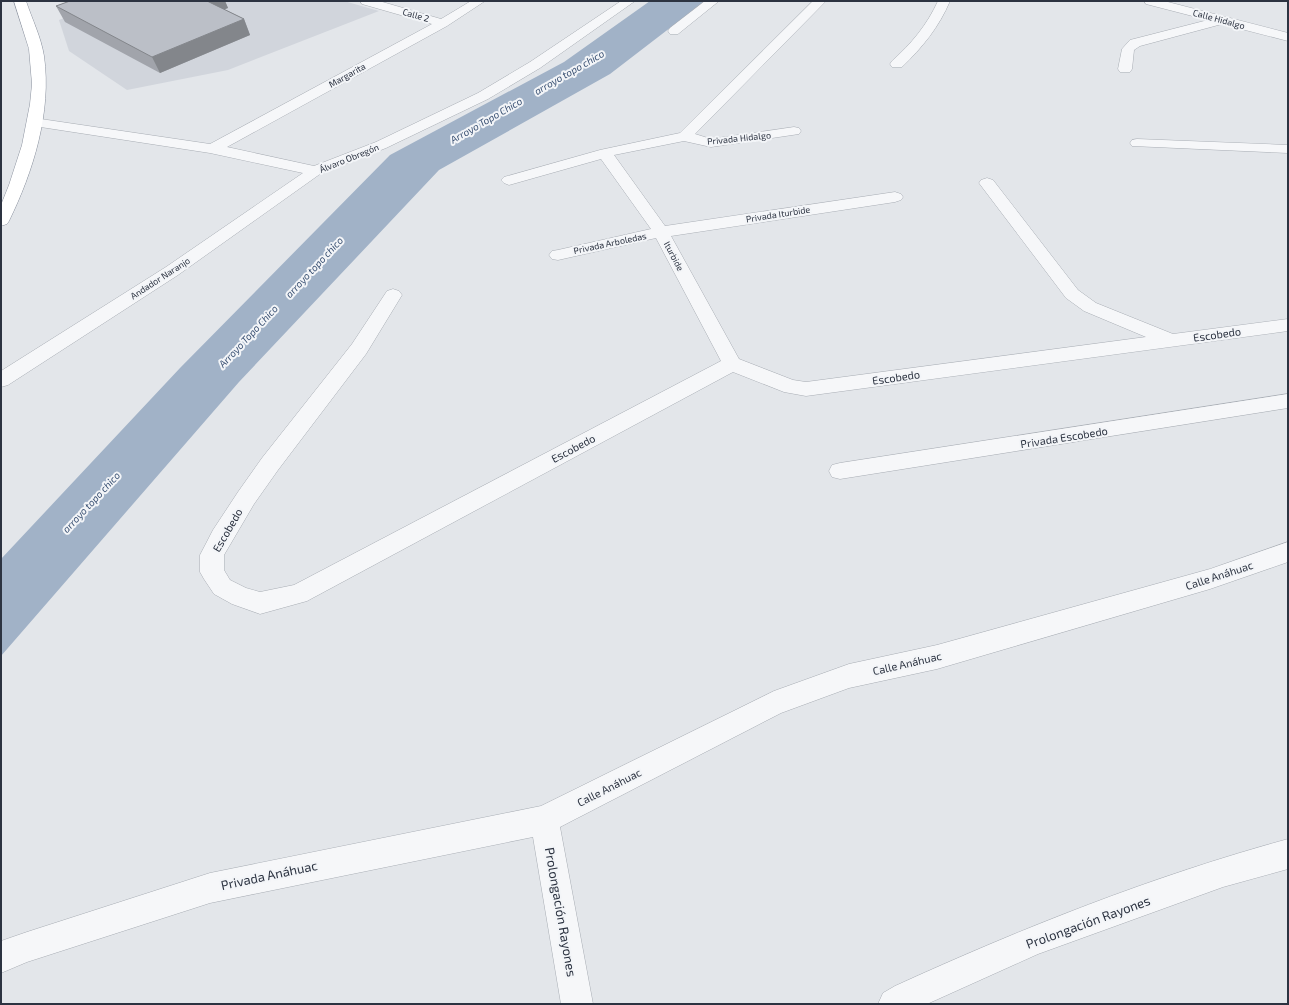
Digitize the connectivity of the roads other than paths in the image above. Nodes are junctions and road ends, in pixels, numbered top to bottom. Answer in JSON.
{"nodes":[{"id":1,"x":20,"y":1,"type":"edge"},
{"id":2,"x":366,"y":1,"type":"edge"},
{"id":3,"x":479,"y":1,"type":"edge"},
{"id":4,"x":629,"y":1,"type":"edge"},
{"id":5,"x":713,"y":1,"type":"edge"},
{"id":6,"x":820,"y":1,"type":"edge"},
{"id":7,"x":944,"y":1,"type":"edge"},
{"id":8,"x":1150,"y":1,"type":"edge"},
{"id":9,"x":1224,"y":20,"type":"junction"},
{"id":10,"x":443,"y":23,"type":"junction"},
{"id":11,"x":674,"y":31,"type":"dead end"},
{"id":12,"x":1288,"y":37,"type":"edge"},
{"id":13,"x":897,"y":64,"type":"dead end"},
{"id":14,"x":1125,"y":69,"type":"dead end"},
{"id":15,"x":34,"y":122,"type":"junction"},
{"id":16,"x":794,"y":131,"type":"dead end"},
{"id":17,"x":685,"y":136,"type":"junction"},
{"id":18,"x":1137,"y":144,"type":"dead end"},
{"id":19,"x":214,"y":148,"type":"junction"},
{"id":20,"x":1288,"y":149,"type":"edge"},
{"id":21,"x":605,"y":153,"type":"junction"},
{"id":22,"x":315,"y":171,"type":"junction"},
{"id":23,"x":509,"y":180,"type":"dead end"},
{"id":24,"x":987,"y":183,"type":"dead end"},
{"id":25,"x":895,"y":197,"type":"dead end"},
{"id":26,"x":1,"y":220,"type":"edge"},
{"id":27,"x":661,"y":232,"type":"junction"},
{"id":28,"x":558,"y":255,"type":"dead end"},
{"id":29,"x":393,"y":295,"type":"dead end"},
{"id":30,"x":1288,"y":325,"type":"edge"},
{"id":31,"x":1171,"y":340,"type":"junction"},
{"id":32,"x":732,"y":364,"type":"junction"},
{"id":33,"x":1,"y":380,"type":"edge"},
{"id":34,"x":1288,"y":401,"type":"edge"},
{"id":35,"x":840,"y":471,"type":"dead end"},
{"id":36,"x":1288,"y":552,"type":"edge"},
{"id":37,"x":544,"y":820,"type":"junction"},
{"id":38,"x":1288,"y":854,"type":"edge"},
{"id":39,"x":1,"y":957,"type":"edge"},
{"id":40,"x":577,"y":1004,"type":"edge"},
{"id":41,"x":894,"y":1004,"type":"edge"}],
"edges":[{"from":1,"to":15,"type":"highway"},
{"from":2,"to":10,"type":"street","name":"Calle 2"},
{"from":3,"to":10,"type":"street","name":"Margarita"},
{"from":4,"to":22,"type":"street","name":"Álvaro Obregón"},
{"from":5,"to":11,"type":"street"},
{"from":6,"to":17,"type":"street"},
{"from":7,"to":13,"type":"street"},
{"from":8,"to":9,"type":"street","name":"Calle Hidalgo"},
{"from":9,"to":12,"type":"street","name":"Calle Hidalgo"},
{"from":9,"to":14,"type":"street"},
{"from":10,"to":19,"type":"street","name":"Margarita"},
{"from":15,"to":19,"type":"street","name":"Álvaro Obregón"},
{"from":15,"to":26,"type":"highway"},
{"from":16,"to":17,"type":"street","name":"Privada Hidalgo"},
{"from":17,"to":21,"type":"street"},
{"from":18,"to":20,"type":"street"},
{"from":19,"to":22,"type":"street","name":"Álvaro Obregón"},
{"from":21,"to":23,"type":"street"},
{"from":21,"to":27,"type":"street","name":"Iturbide"},
{"from":22,"to":33,"type":"street","name":"Andador Naranjo"},
{"from":24,"to":31,"type":"street"},
{"from":25,"to":27,"type":"street","name":"Privada Iturbide"},
{"from":27,"to":28,"type":"street","name":"Privada Arboledas"},
{"from":27,"to":32,"type":"street","name":"Iturbide"},
{"from":29,"to":32,"type":"street","name":"Escobedo"},
{"from":30,"to":31,"type":"street","name":"Escobedo"},
{"from":31,"to":32,"type":"street","name":"Escobedo"},
{"from":34,"to":35,"type":"street","name":"Privada Escobedo"},
{"from":36,"to":37,"type":"street","name":"Calle Anáhuac"},
{"from":37,"to":39,"type":"street","name":"Privada Anáhuac"},
{"from":37,"to":40,"type":"street","name":"Prolongación Rayones"},
{"from":38,"to":41,"type":"street","name":"Prolongación Rayones"}]}
